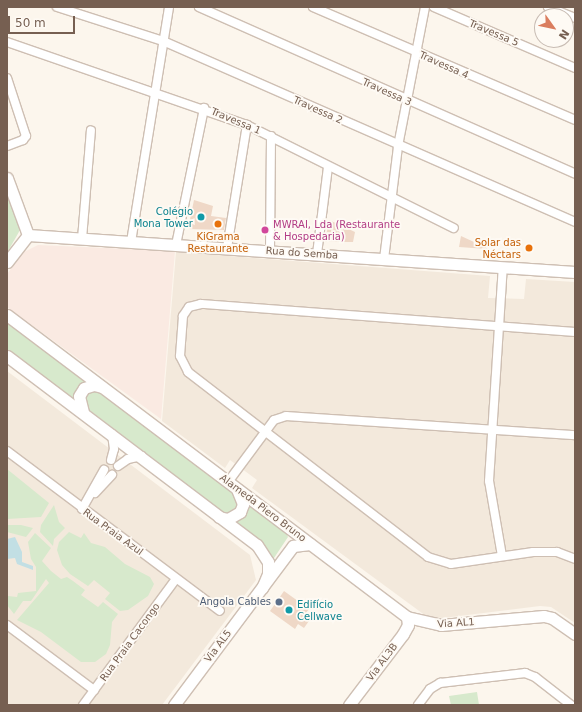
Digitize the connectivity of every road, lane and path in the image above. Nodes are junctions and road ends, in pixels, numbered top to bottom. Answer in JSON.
{"nodes":[{"id":1,"x":57,"y":7,"type":"edge"},
{"id":2,"x":169,"y":7,"type":"edge"},
{"id":3,"x":199,"y":7,"type":"edge"},
{"id":4,"x":313,"y":7,"type":"edge"},
{"id":5,"x":425,"y":7,"type":"edge"},
{"id":6,"x":434,"y":7,"type":"edge"},
{"id":7,"x":548,"y":7,"type":"edge"},
{"id":8,"x":575,"y":18,"type":"edge"},
{"id":9,"x":163,"y":41,"type":"junction"},
{"id":10,"x":7,"y":42,"type":"edge"},
{"id":11,"x":418,"y":53,"type":"junction"},
{"id":12,"x":575,"y":68,"type":"edge"},
{"id":13,"x":7,"y":78,"type":"edge"},
{"id":14,"x":155,"y":91,"type":"junction"},
{"id":15,"x":407,"y":101,"type":"junction"},
{"id":16,"x":204,"y":108,"type":"junction"},
{"id":17,"x":575,"y":120,"type":"edge"},
{"id":18,"x":247,"y":125,"type":"junction"},
{"id":19,"x":91,"y":130,"type":"dead end"},
{"id":20,"x":271,"y":136,"type":"junction"},
{"id":21,"x":7,"y":146,"type":"edge"},
{"id":22,"x":398,"y":146,"type":"junction"},
{"id":23,"x":328,"y":167,"type":"junction"},
{"id":24,"x":575,"y":174,"type":"edge"},
{"id":25,"x":7,"y":178,"type":"edge"},
{"id":26,"x":391,"y":197,"type":"junction"},
{"id":27,"x":575,"y":222,"type":"edge"},
{"id":28,"x":454,"y":228,"type":"dead end"},
{"id":29,"x":28,"y":235,"type":"junction"},
{"id":30,"x":82,"y":238,"type":"junction"},
{"id":31,"x":132,"y":242,"type":"junction"},
{"id":32,"x":176,"y":245,"type":"junction"},
{"id":33,"x":227,"y":248,"type":"junction"},
{"id":34,"x":270,"y":251,"type":"junction"},
{"id":35,"x":317,"y":254,"type":"junction"},
{"id":36,"x":384,"y":259,"type":"junction"},
{"id":37,"x":7,"y":262,"type":"edge"},
{"id":38,"x":503,"y":267,"type":"junction"},
{"id":39,"x":575,"y":272,"type":"edge"},
{"id":40,"x":7,"y":314,"type":"edge"},
{"id":41,"x":499,"y":326,"type":"junction"},
{"id":42,"x":575,"y":332,"type":"edge"},
{"id":43,"x":7,"y":356,"type":"edge"},
{"id":44,"x":102,"y":387,"type":"junction"},
{"id":45,"x":83,"y":412,"type":"junction"},
{"id":46,"x":492,"y":431,"type":"junction"},
{"id":47,"x":264,"y":432,"type":"junction"},
{"id":48,"x":112,"y":434,"type":"junction"},
{"id":49,"x":575,"y":435,"type":"edge"},
{"id":50,"x":7,"y":451,"type":"edge"},
{"id":51,"x":142,"y":456,"type":"junction"},
{"id":52,"x":111,"y":460,"type":"dead end"},
{"id":53,"x":118,"y":466,"type":"dead end"},
{"id":54,"x":104,"y":470,"type":"dead end"},
{"id":55,"x":112,"y":475,"type":"dead end"},
{"id":56,"x":232,"y":485,"type":"junction"},
{"id":57,"x":88,"y":501,"type":"junction"},
{"id":58,"x":82,"y":509,"type":"junction"},
{"id":59,"x":219,"y":516,"type":"junction"},
{"id":60,"x":310,"y":544,"type":"junction"},
{"id":61,"x":502,"y":556,"type":"junction"},
{"id":62,"x":575,"y":559,"type":"edge"},
{"id":63,"x":176,"y":578,"type":"junction"},
{"id":64,"x":262,"y":588,"type":"junction"},
{"id":65,"x":220,"y":611,"type":"dead end"},
{"id":66,"x":407,"y":617,"type":"junction"},
{"id":67,"x":7,"y":625,"type":"edge"},
{"id":68,"x":575,"y":634,"type":"edge"},
{"id":69,"x":94,"y":690,"type":"junction"},
{"id":70,"x":83,"y":705,"type":"edge"},
{"id":71,"x":174,"y":705,"type":"edge"},
{"id":72,"x":349,"y":705,"type":"edge"},
{"id":73,"x":418,"y":705,"type":"edge"},
{"id":74,"x":571,"y":705,"type":"edge"}],
"edges":[{"from":1,"to":9,"type":"street","name":"Travessa 2"},
{"from":2,"to":9,"type":"street"},
{"from":3,"to":15,"type":"street","name":"Travessa 3"},
{"from":4,"to":11,"type":"street","name":"Travessa 4"},
{"from":5,"to":11,"type":"street"},
{"from":6,"to":12,"type":"street","name":"Travessa 5"},
{"from":7,"to":8,"type":"street"},
{"from":9,"to":14,"type":"street"},
{"from":9,"to":22,"type":"street","name":"Travessa 2"},
{"from":10,"to":14,"type":"street","name":"Travessa 1"},
{"from":11,"to":15,"type":"street"},
{"from":11,"to":17,"type":"street","name":"Travessa 4"},
{"from":13,"to":21,"type":"street"},
{"from":14,"to":16,"type":"street","name":"Travessa 1"},
{"from":14,"to":31,"type":"street"},
{"from":15,"to":22,"type":"street"},
{"from":15,"to":24,"type":"street","name":"Travessa 3"},
{"from":16,"to":18,"type":"street","name":"Travessa 1"},
{"from":16,"to":32,"type":"street"},
{"from":18,"to":20,"type":"street","name":"Travessa 1"},
{"from":18,"to":33,"type":"street"},
{"from":19,"to":30,"type":"street"},
{"from":20,"to":23,"type":"street","name":"Travessa 1"},
{"from":20,"to":34,"type":"street"},
{"from":22,"to":26,"type":"street"},
{"from":22,"to":27,"type":"street","name":"Travessa 2"},
{"from":23,"to":26,"type":"street","name":"Travessa 1"},
{"from":23,"to":35,"type":"street"},
{"from":25,"to":29,"type":"street"},
{"from":26,"to":28,"type":"street","name":"Travessa 1"},
{"from":26,"to":36,"type":"street"},
{"from":29,"to":30,"type":"street","name":"Rua do Semba"},
{"from":29,"to":37,"type":"street"},
{"from":30,"to":31,"type":"street","name":"Rua do Semba"},
{"from":31,"to":32,"type":"street","name":"Rua do Semba"},
{"from":32,"to":33,"type":"street","name":"Rua do Semba"},
{"from":33,"to":34,"type":"street","name":"Rua do Semba"},
{"from":34,"to":35,"type":"street","name":"Rua do Semba"},
{"from":35,"to":36,"type":"street","name":"Rua do Semba"},
{"from":36,"to":38,"type":"street","name":"Rua do Semba"},
{"from":38,"to":39,"type":"street","name":"Rua do Semba"},
{"from":38,"to":41,"type":"street"},
{"from":40,"to":44,"type":"street","name":"Alameda Piero Bruno"},
{"from":41,"to":42,"type":"street"},
{"from":41,"to":46,"type":"street"},
{"from":41,"to":47,"type":"street"},
{"from":43,"to":45,"type":"street"},
{"from":44,"to":45,"type":"street"},
{"from":44,"to":56,"type":"street","name":"Alameda Piero Bruno"},
{"from":45,"to":48,"type":"street"},
{"from":46,"to":47,"type":"street"},
{"from":46,"to":49,"type":"street"},
{"from":46,"to":61,"type":"street"},
{"from":47,"to":56,"type":"street"},
{"from":47,"to":61,"type":"street"},
{"from":48,"to":51,"type":"street"},
{"from":48,"to":52,"type":"street"},
{"from":50,"to":58,"type":"street","name":"Rua Praia Azul"},
{"from":51,"to":53,"type":"street"},
{"from":51,"to":59,"type":"street"},
{"from":54,"to":57,"type":"street"},
{"from":55,"to":57,"type":"street"},
{"from":56,"to":59,"type":"street"},
{"from":56,"to":60,"type":"street","name":"Alameda Piero Bruno"},
{"from":57,"to":58,"type":"street"},
{"from":58,"to":63,"type":"street","name":"Rua Praia Azul"},
{"from":59,"to":64,"type":"street"},
{"from":60,"to":64,"type":"street","name":"Alameda Piero Bruno"},
{"from":60,"to":66,"type":"street","name":"Via AL1"},
{"from":61,"to":62,"type":"street"},
{"from":63,"to":65,"type":"street","name":"Rua Praia Azul"},
{"from":63,"to":69,"type":"street","name":"Rua Praia Cacongo"},
{"from":64,"to":71,"type":"street","name":"Via AL5"},
{"from":66,"to":68,"type":"street","name":"Via AL1"},
{"from":66,"to":72,"type":"street","name":"Via AL3B"},
{"from":67,"to":69,"type":"street"},
{"from":69,"to":70,"type":"street","name":"Rua Praia Cacongo"},
{"from":73,"to":74,"type":"street"}]}
